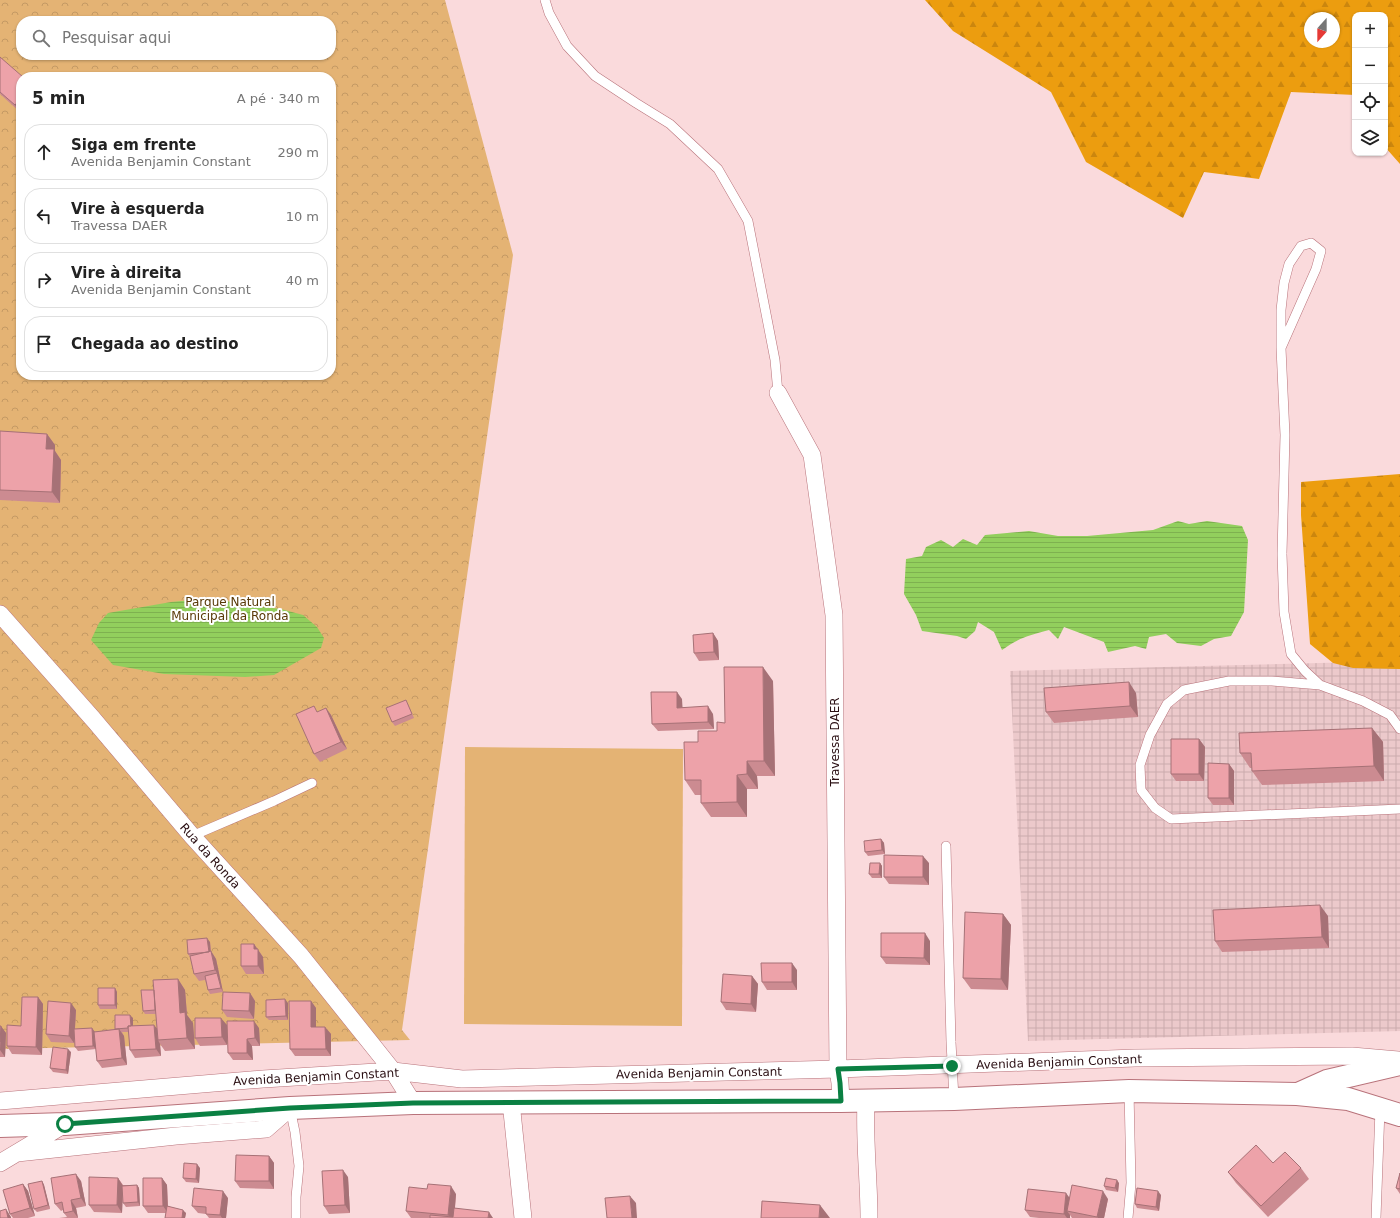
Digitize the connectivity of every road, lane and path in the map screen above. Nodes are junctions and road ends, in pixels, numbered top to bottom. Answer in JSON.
{"nodes":[{"id":1,"x":545,"y":0,"type":"edge"},
{"id":2,"x":1281,"y":348,"type":"junction"},
{"id":3,"x":778,"y":393,"type":"joint"},
{"id":4,"x":0,"y":614,"type":"edge"},
{"id":5,"x":1320,"y":684,"type":"junction"},
{"id":6,"x":1400,"y":729,"type":"edge"},
{"id":7,"x":312,"y":782,"type":"dead end"},
{"id":8,"x":1400,"y":809,"type":"edge"},
{"id":9,"x":192,"y":836,"type":"junction"},
{"id":10,"x":946,"y":846,"type":"dead end"},
{"id":11,"x":1400,"y":1060,"type":"edge"},
{"id":12,"x":1400,"y":1064,"type":"edge"},
{"id":13,"x":952,"y":1066,"type":"junction"},
{"id":14,"x":838,"y":1069,"type":"junction"},
{"id":15,"x":393,"y":1070,"type":"junction"},
{"id":16,"x":1129,"y":1091,"type":"junction"},
{"id":17,"x":1297,"y":1094,"type":"junction"},
{"id":18,"x":954,"y":1099,"type":"junction"},
{"id":19,"x":0,"y":1101,"type":"edge"},
{"id":20,"x":841,"y":1101,"type":"junction"},
{"id":21,"x":866,"y":1101,"type":"junction"},
{"id":22,"x":511,"y":1102,"type":"junction"},
{"id":23,"x":413,"y":1103,"type":"junction"},
{"id":24,"x":290,"y":1108,"type":"junction"},
{"id":25,"x":1390,"y":1112,"type":"edge"},
{"id":26,"x":65,"y":1124,"type":"junction"},
{"id":27,"x":0,"y":1126,"type":"edge"},
{"id":28,"x":17,"y":1153,"type":"junction"},
{"id":29,"x":0,"y":1163,"type":"edge"},
{"id":30,"x":296,"y":1218,"type":"edge"},
{"id":31,"x":523,"y":1218,"type":"edge"},
{"id":32,"x":868,"y":1218,"type":"edge"},
{"id":33,"x":1128,"y":1218,"type":"edge"},
{"id":34,"x":1376,"y":1218,"type":"edge"}],
"edges":[{"from":1,"to":3,"type":"lane"},
{"from":2,"to":2,"type":"lane"},
{"from":2,"to":5,"type":"lane"},
{"from":3,"to":14,"type":"street","name":"Travessa DAER"},
{"from":4,"to":9,"type":"street","name":"Rua da Ronda"},
{"from":5,"to":6,"type":"lane"},
{"from":5,"to":8,"type":"lane"},
{"from":7,"to":9,"type":"lane"},
{"from":9,"to":15,"type":"street","name":"Rua da Ronda"},
{"from":10,"to":13,"type":"lane"},
{"from":11,"to":13,"type":"street","name":"Avenida Benjamin Constant"},
{"from":12,"to":17,"type":"main road"},
{"from":13,"to":14,"type":"street","name":"Avenida Benjamin Constant"},
{"from":13,"to":18,"type":"lane"},
{"from":14,"to":15,"type":"street","name":"Avenida Benjamin Constant"},
{"from":14,"to":20,"type":"street","name":"Travessa DAER"},
{"from":15,"to":19,"type":"street","name":"Avenida Benjamin Constant"},
{"from":15,"to":23,"type":"street","name":"Rua da Ronda"},
{"from":16,"to":17,"type":"main road"},
{"from":16,"to":18,"type":"main road"},
{"from":16,"to":33,"type":"lane"},
{"from":17,"to":25,"type":"main road"},
{"from":18,"to":21,"type":"main road"},
{"from":20,"to":21,"type":"main road"},
{"from":20,"to":22,"type":"main road"},
{"from":21,"to":32,"type":"street"},
{"from":22,"to":23,"type":"main road"},
{"from":22,"to":31,"type":"street"},
{"from":23,"to":24,"type":"main road"},
{"from":24,"to":26,"type":"main road"},
{"from":24,"to":28,"type":"street"},
{"from":24,"to":30,"type":"lane"},
{"from":25,"to":34,"type":"lane"},
{"from":26,"to":27,"type":"main road"},
{"from":26,"to":28,"type":"street"},
{"from":28,"to":29,"type":"street"}]}
